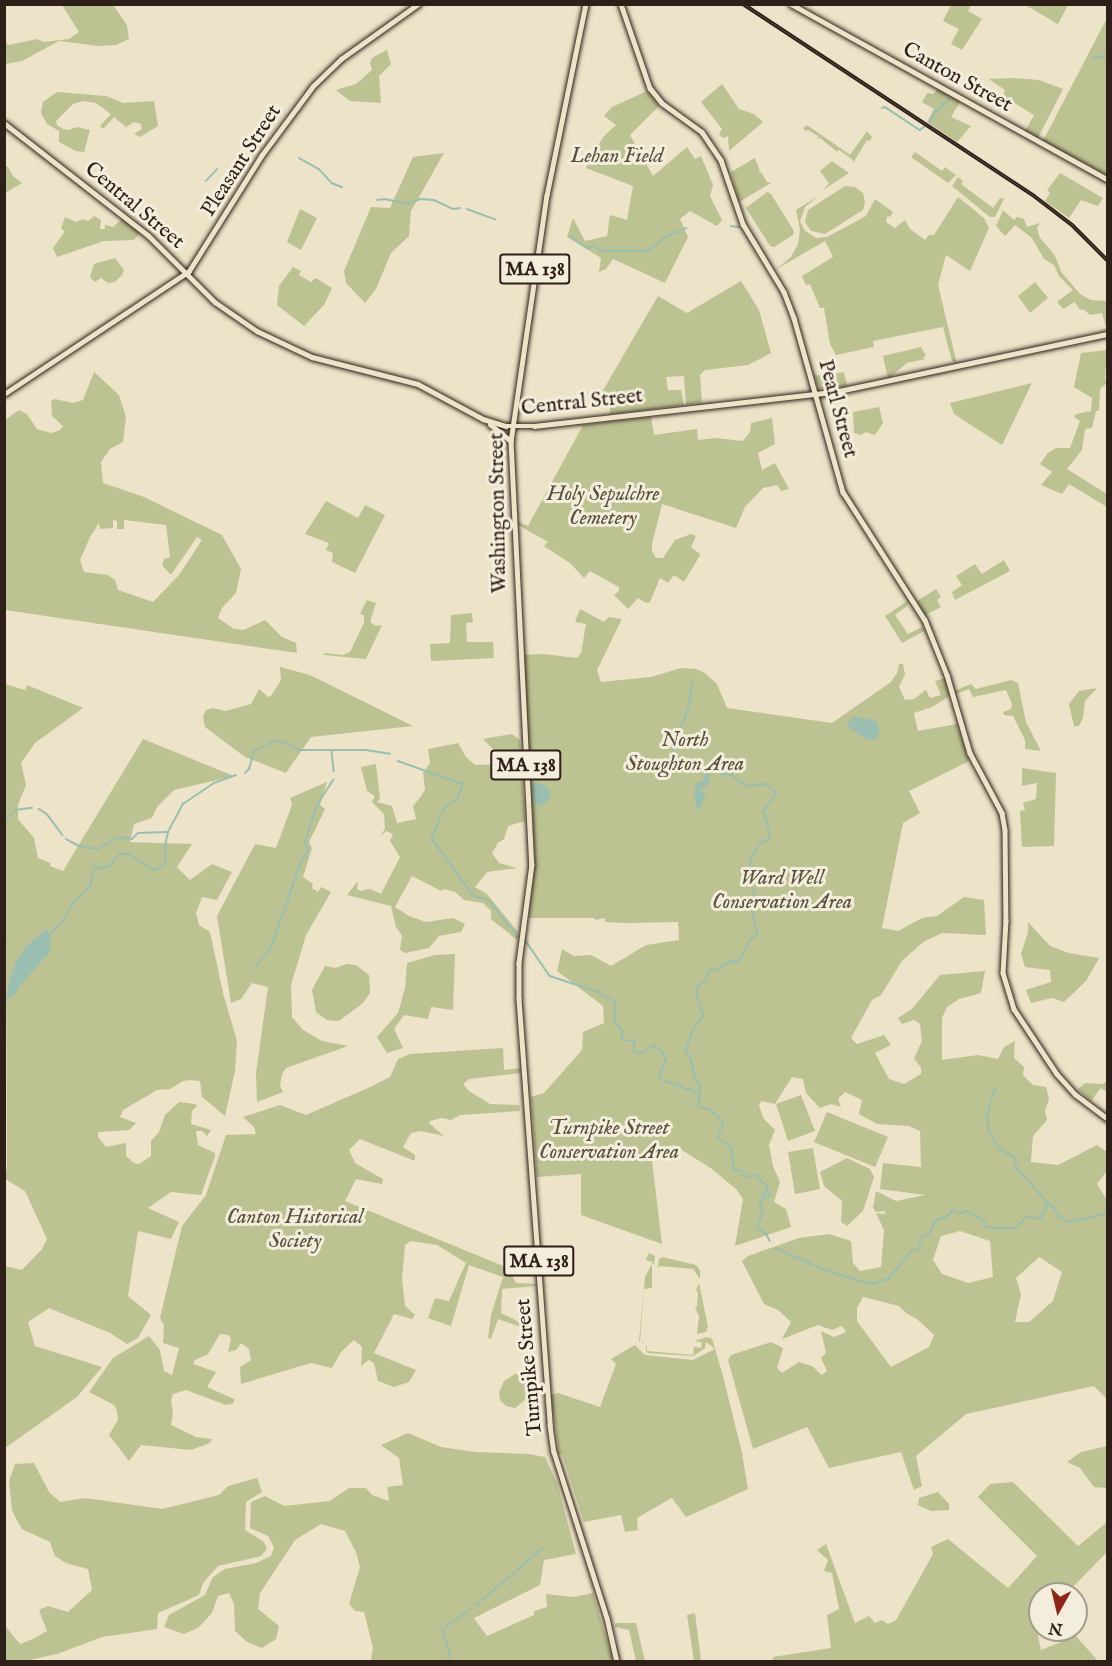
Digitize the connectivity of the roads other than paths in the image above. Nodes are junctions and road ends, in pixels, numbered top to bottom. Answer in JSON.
{"nodes":[{"id":1,"x":418,"y":4,"type":"edge"},
{"id":2,"x":586,"y":4,"type":"edge"},
{"id":3,"x":621,"y":4,"type":"edge"},
{"id":4,"x":791,"y":4,"type":"edge"},
{"id":5,"x":4,"y":123,"type":"edge"},
{"id":6,"x":1107,"y":180,"type":"edge"},
{"id":7,"x":186,"y":274,"type":"junction"},
{"id":8,"x":1107,"y":334,"type":"edge"},
{"id":9,"x":4,"y":394,"type":"edge"},
{"id":10,"x":816,"y":394,"type":"junction"},
{"id":11,"x":483,"y":419,"type":"junction"},
{"id":12,"x":512,"y":427,"type":"junction"},
{"id":13,"x":511,"y":441,"type":"junction"},
{"id":14,"x":525,"y":918,"type":"joint"},
{"id":15,"x":1107,"y":1119,"type":"edge"},
{"id":16,"x":617,"y":1662,"type":"edge"}],
"edges":[{"from":1,"to":7,"type":"main road","name":"Pleasant Street"},
{"from":2,"to":12,"type":"main road","name":"Washington Street","number":"MA 138"},
{"from":3,"to":10,"type":"main road","name":"Pearl Street"},
{"from":4,"to":6,"type":"main road","name":"Canton Street"},
{"from":5,"to":7,"type":"main road","name":"Central Street"},
{"from":7,"to":9,"type":"main road","name":"Pleasant Street"},
{"from":7,"to":11,"type":"main road","name":"Central Street"},
{"from":8,"to":10,"type":"main road","name":"Central Street"},
{"from":10,"to":12,"type":"main road","name":"Central Street"},
{"from":10,"to":15,"type":"main road","name":"Pearl Street"},
{"from":11,"to":12,"type":"main road","name":"Central Street"},
{"from":11,"to":13,"type":"main road"},
{"from":12,"to":13,"type":"main road","name":"Washington Street","number":"MA 138"},
{"from":13,"to":14,"type":"main road","name":"Washington Street","number":"MA 138"},
{"from":14,"to":16,"type":"main road","name":"Turnpike Street","number":"MA 138"}]}
